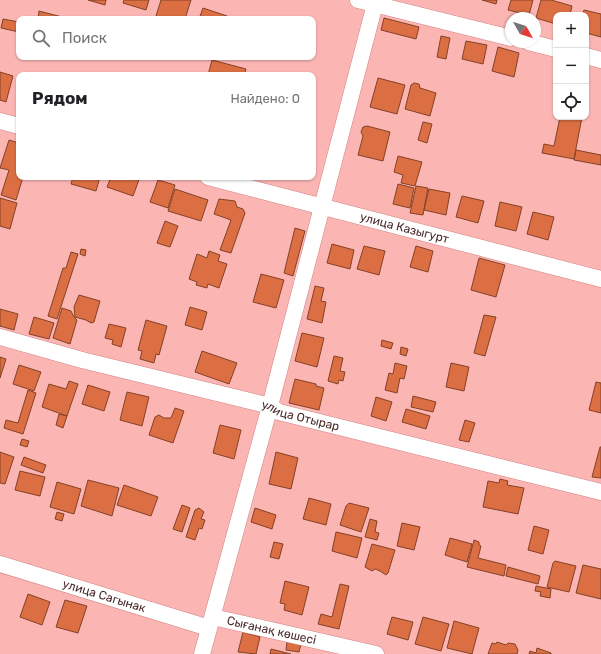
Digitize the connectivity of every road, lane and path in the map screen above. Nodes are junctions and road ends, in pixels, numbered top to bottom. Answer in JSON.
{"nodes":[{"id":1,"x":358,"y":0,"type":"edge"},
{"id":2,"x":375,"y":2,"type":"edge"},
{"id":3,"x":505,"y":36,"type":"edge"},
{"id":4,"x":541,"y":45,"type":"edge"},
{"id":5,"x":553,"y":48,"type":"edge"},
{"id":6,"x":589,"y":57,"type":"edge"},
{"id":7,"x":601,"y":60,"type":"edge"},
{"id":8,"x":0,"y":121,"type":"edge"},
{"id":9,"x":16,"y":125,"type":"edge"},
{"id":10,"x":219,"y":180,"type":"edge"},
{"id":11,"x":322,"y":208,"type":"junction"},
{"id":12,"x":601,"y":279,"type":"edge"},
{"id":13,"x":0,"y":337,"type":"edge"},
{"id":14,"x":270,"y":406,"type":"junction"},
{"id":15,"x":601,"y":492,"type":"edge"},
{"id":16,"x":0,"y":564,"type":"edge"},
{"id":17,"x":211,"y":623,"type":"junction"},
{"id":18,"x":202,"y":654,"type":"edge"},
{"id":19,"x":376,"y":654,"type":"edge"}],
"edges":[{"from":1,"to":2,"type":"street"},
{"from":2,"to":3,"type":"street"},
{"from":2,"to":11,"type":"street"},
{"from":4,"to":5,"type":"street"},
{"from":6,"to":7,"type":"street"},
{"from":8,"to":9,"type":"street"},
{"from":10,"to":11,"type":"street","name":"улица Казыгурт"},
{"from":11,"to":12,"type":"street","name":"улица Казыгурт"},
{"from":11,"to":14,"type":"street"},
{"from":13,"to":14,"type":"street","name":"улица Отырар"},
{"from":14,"to":15,"type":"street","name":"улица Отырар"},
{"from":14,"to":17,"type":"street"},
{"from":16,"to":17,"type":"street","name":"улица Сагынак"},
{"from":17,"to":18,"type":"street"},
{"from":17,"to":19,"type":"street","name":"Сығанақ көшесі"}]}
